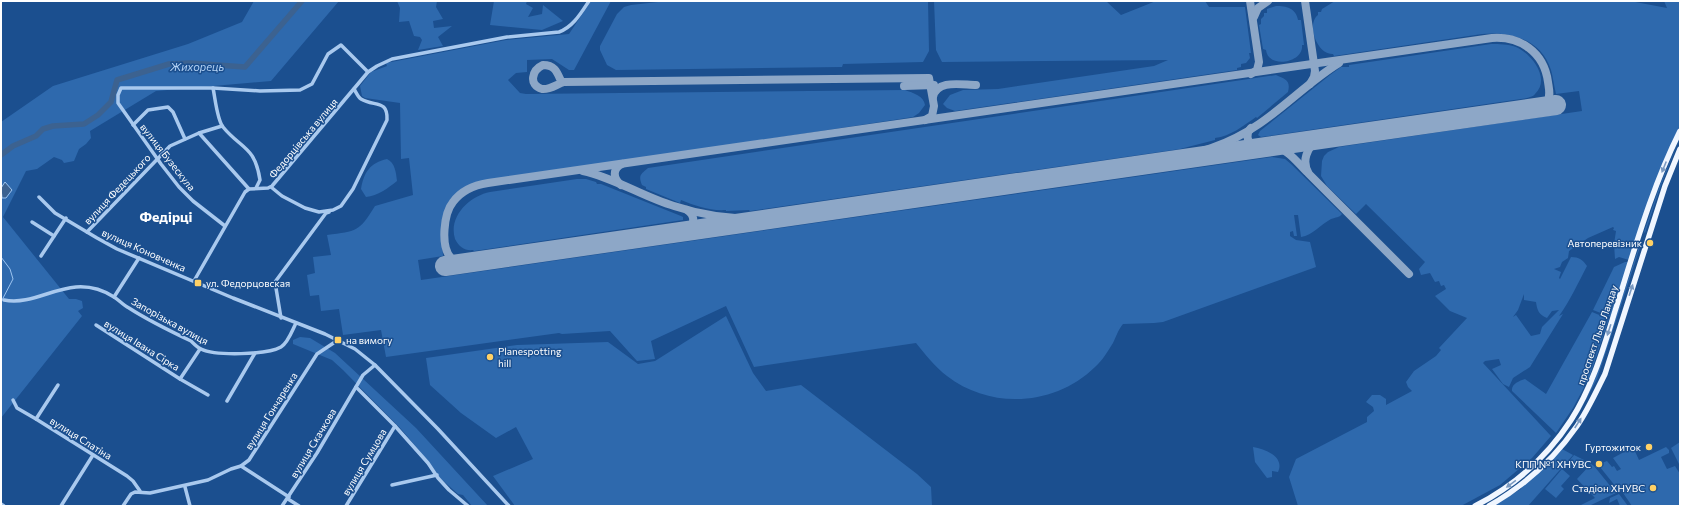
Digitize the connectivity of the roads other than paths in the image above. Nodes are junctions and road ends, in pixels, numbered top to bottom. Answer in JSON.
{"nodes":[{"id":1,"x":589,"y":1,"type":"edge"},
{"id":2,"x":368,"y":72,"type":"junction"},
{"id":3,"x":212,"y":88,"type":"junction"},
{"id":4,"x":354,"y":89,"type":"junction"},
{"id":5,"x":133,"y":125,"type":"junction"},
{"id":6,"x":222,"y":126,"type":"junction"},
{"id":7,"x":1680,"y":131,"type":"edge"},
{"id":8,"x":199,"y":133,"type":"junction"},
{"id":9,"x":185,"y":139,"type":"junction"},
{"id":10,"x":1680,"y":149,"type":"edge"},
{"id":11,"x":157,"y":157,"type":"junction"},
{"id":12,"x":271,"y":187,"type":"junction"},
{"id":13,"x":249,"y":188,"type":"junction"},
{"id":14,"x":256,"y":188,"type":"junction"},
{"id":15,"x":39,"y":197,"type":"dead end"},
{"id":16,"x":333,"y":210,"type":"junction"},
{"id":17,"x":66,"y":218,"type":"junction"},
{"id":18,"x":32,"y":222,"type":"dead end"},
{"id":19,"x":225,"y":226,"type":"junction"},
{"id":20,"x":87,"y":232,"type":"junction"},
{"id":21,"x":1640,"y":233,"type":"junction"},
{"id":22,"x":54,"y":236,"type":"junction"},
{"id":23,"x":1649,"y":236,"type":"junction"},
{"id":24,"x":41,"y":256,"type":"dead end"},
{"id":25,"x":139,"y":258,"type":"junction"},
{"id":26,"x":194,"y":281,"type":"junction"},
{"id":27,"x":114,"y":297,"type":"junction"},
{"id":28,"x":4,"y":300,"type":"dead end"},
{"id":29,"x":281,"y":318,"type":"junction"},
{"id":30,"x":296,"y":324,"type":"junction"},
{"id":31,"x":96,"y":325,"type":"dead end"},
{"id":32,"x":338,"y":340,"type":"junction"},
{"id":33,"x":200,"y":349,"type":"junction"},
{"id":34,"x":255,"y":353,"type":"junction"},
{"id":35,"x":375,"y":365,"type":"junction"},
{"id":36,"x":180,"y":379,"type":"junction"},
{"id":37,"x":58,"y":385,"type":"dead end"},
{"id":38,"x":356,"y":387,"type":"junction"},
{"id":39,"x":208,"y":395,"type":"dead end"},
{"id":40,"x":13,"y":400,"type":"dead end"},
{"id":41,"x":227,"y":401,"type":"dead end"},
{"id":42,"x":36,"y":419,"type":"junction"},
{"id":43,"x":396,"y":426,"type":"junction"},
{"id":44,"x":1558,"y":437,"type":"junction"},
{"id":45,"x":1562,"y":445,"type":"junction"},
{"id":46,"x":93,"y":455,"type":"junction"},
{"id":47,"x":241,"y":466,"type":"junction"},
{"id":48,"x":437,"y":476,"type":"junction"},
{"id":49,"x":392,"y":485,"type":"dead end"},
{"id":50,"x":184,"y":486,"type":"junction"},
{"id":51,"x":140,"y":491,"type":"junction"},
{"id":52,"x":288,"y":498,"type":"junction"},
{"id":53,"x":1,"y":504,"type":"edge"},
{"id":54,"x":4,"y":506,"type":"edge"},
{"id":55,"x":61,"y":506,"type":"edge"},
{"id":56,"x":123,"y":506,"type":"edge"},
{"id":57,"x":190,"y":506,"type":"edge"},
{"id":58,"x":282,"y":506,"type":"edge"},
{"id":59,"x":299,"y":506,"type":"edge"},
{"id":60,"x":346,"y":506,"type":"edge"},
{"id":61,"x":468,"y":506,"type":"edge"},
{"id":62,"x":509,"y":506,"type":"edge"},
{"id":63,"x":1475,"y":506,"type":"edge"},
{"id":64,"x":1489,"y":506,"type":"edge"}],
"edges":[{"from":1,"to":2,"type":"street","name":"Федорцівська вулиця"},
{"from":2,"to":3,"type":"street"},
{"from":2,"to":4,"type":"street","name":"Федорцівська вулиця"},
{"from":3,"to":5,"type":"street","name":"вулиця Бузескула"},
{"from":3,"to":6,"type":"street"},
{"from":4,"to":12,"type":"street","name":"Федорцівська вулиця"},
{"from":4,"to":16,"type":"street"},
{"from":5,"to":9,"type":"street"},
{"from":5,"to":11,"type":"street","name":"вулиця Бузескула"},
{"from":6,"to":8,"type":"street","name":"вулиця Федецького"},
{"from":6,"to":14,"type":"street"},
{"from":7,"to":21,"type":"main road","name":"проспект Льва Ландау","one_way":true},
{"from":8,"to":9,"type":"street","name":"вулиця Федецького"},
{"from":8,"to":13,"type":"street"},
{"from":9,"to":11,"type":"street","name":"вулиця Федецького"},
{"from":10,"to":23,"type":"main road","name":"проспект Льва Ландау"},
{"from":11,"to":19,"type":"street","name":"вулиця Бузескула"},
{"from":11,"to":20,"type":"street","name":"вулиця Федецького"},
{"from":12,"to":14,"type":"street","name":"Федорцівська вулиця"},
{"from":12,"to":16,"type":"street"},
{"from":13,"to":14,"type":"street","name":"Федорцівська вулиця"},
{"from":13,"to":19,"type":"street"},
{"from":15,"to":17,"type":"street","name":"вулиця Коновченка"},
{"from":16,"to":29,"type":"street"},
{"from":17,"to":20,"type":"street","name":"вулиця Коновченка"},
{"from":17,"to":22,"type":"street"},
{"from":18,"to":22,"type":"street"},
{"from":19,"to":26,"type":"street"},
{"from":20,"to":25,"type":"street","name":"вулиця Коновченка"},
{"from":21,"to":23,"type":"main road"},
{"from":21,"to":44,"type":"main road","name":"проспект Льва Ландау","one_way":true},
{"from":22,"to":24,"type":"street"},
{"from":45,"to":23,"type":"main road","name":"проспект Льва Ландау","one_way":true},
{"from":25,"to":26,"type":"street","name":"вулиця Коновченка"},
{"from":25,"to":27,"type":"street"},
{"from":26,"to":29,"type":"street","name":"вулиця Коновченка"},
{"from":27,"to":28,"type":"street","name":"Запорізька вулиця"},
{"from":27,"to":33,"type":"street","name":"Запорізька вулиця"},
{"from":29,"to":30,"type":"street","name":"вулиця Коновченка"},
{"from":30,"to":32,"type":"street","name":"вулиця Коновченка"},
{"from":30,"to":34,"type":"street","name":"Запорізька вулиця"},
{"from":31,"to":36,"type":"street","name":"вулиця Івана Сірка"},
{"from":32,"to":35,"type":"street","name":"вулиця Коновченка"},
{"from":32,"to":47,"type":"street","name":"вулиця Гончаренка"},
{"from":33,"to":34,"type":"street","name":"Запорізька вулиця"},
{"from":33,"to":36,"type":"street","name":"вулиця Івана Сірка"},
{"from":34,"to":41,"type":"street"},
{"from":35,"to":38,"type":"street","name":"вулиця Скачкова"},
{"from":35,"to":62,"type":"street","name":"вулиця Коновченка"},
{"from":36,"to":39,"type":"street","name":"вулиця Івана Сірка"},
{"from":37,"to":42,"type":"street"},
{"from":38,"to":43,"type":"street"},
{"from":38,"to":52,"type":"street","name":"вулиця Скачкова"},
{"from":40,"to":42,"type":"street","name":"вулиця Слатіна"},
{"from":42,"to":46,"type":"street","name":"вулиця Слатіна"},
{"from":43,"to":48,"type":"street"},
{"from":43,"to":60,"type":"street","name":"вулиця Сумцова"},
{"from":44,"to":45,"type":"main road"},
{"from":44,"to":63,"type":"main road","name":"проспект Льва Ландау","one_way":true},
{"from":45,"to":64,"type":"main road","name":"проспект Льва Ландау"},
{"from":46,"to":51,"type":"street","name":"вулиця Слатіна"},
{"from":46,"to":55,"type":"street"},
{"from":47,"to":50,"type":"street","name":"вулиця Гончаренка"},
{"from":47,"to":52,"type":"street"},
{"from":48,"to":49,"type":"street"},
{"from":48,"to":61,"type":"street"},
{"from":50,"to":51,"type":"street","name":"вулиця Гончаренка"},
{"from":50,"to":57,"type":"street"},
{"from":51,"to":56,"type":"street"},
{"from":52,"to":58,"type":"street","name":"вулиця Скачкова"},
{"from":52,"to":59,"type":"street"},
{"from":53,"to":54,"type":"street"}]}
